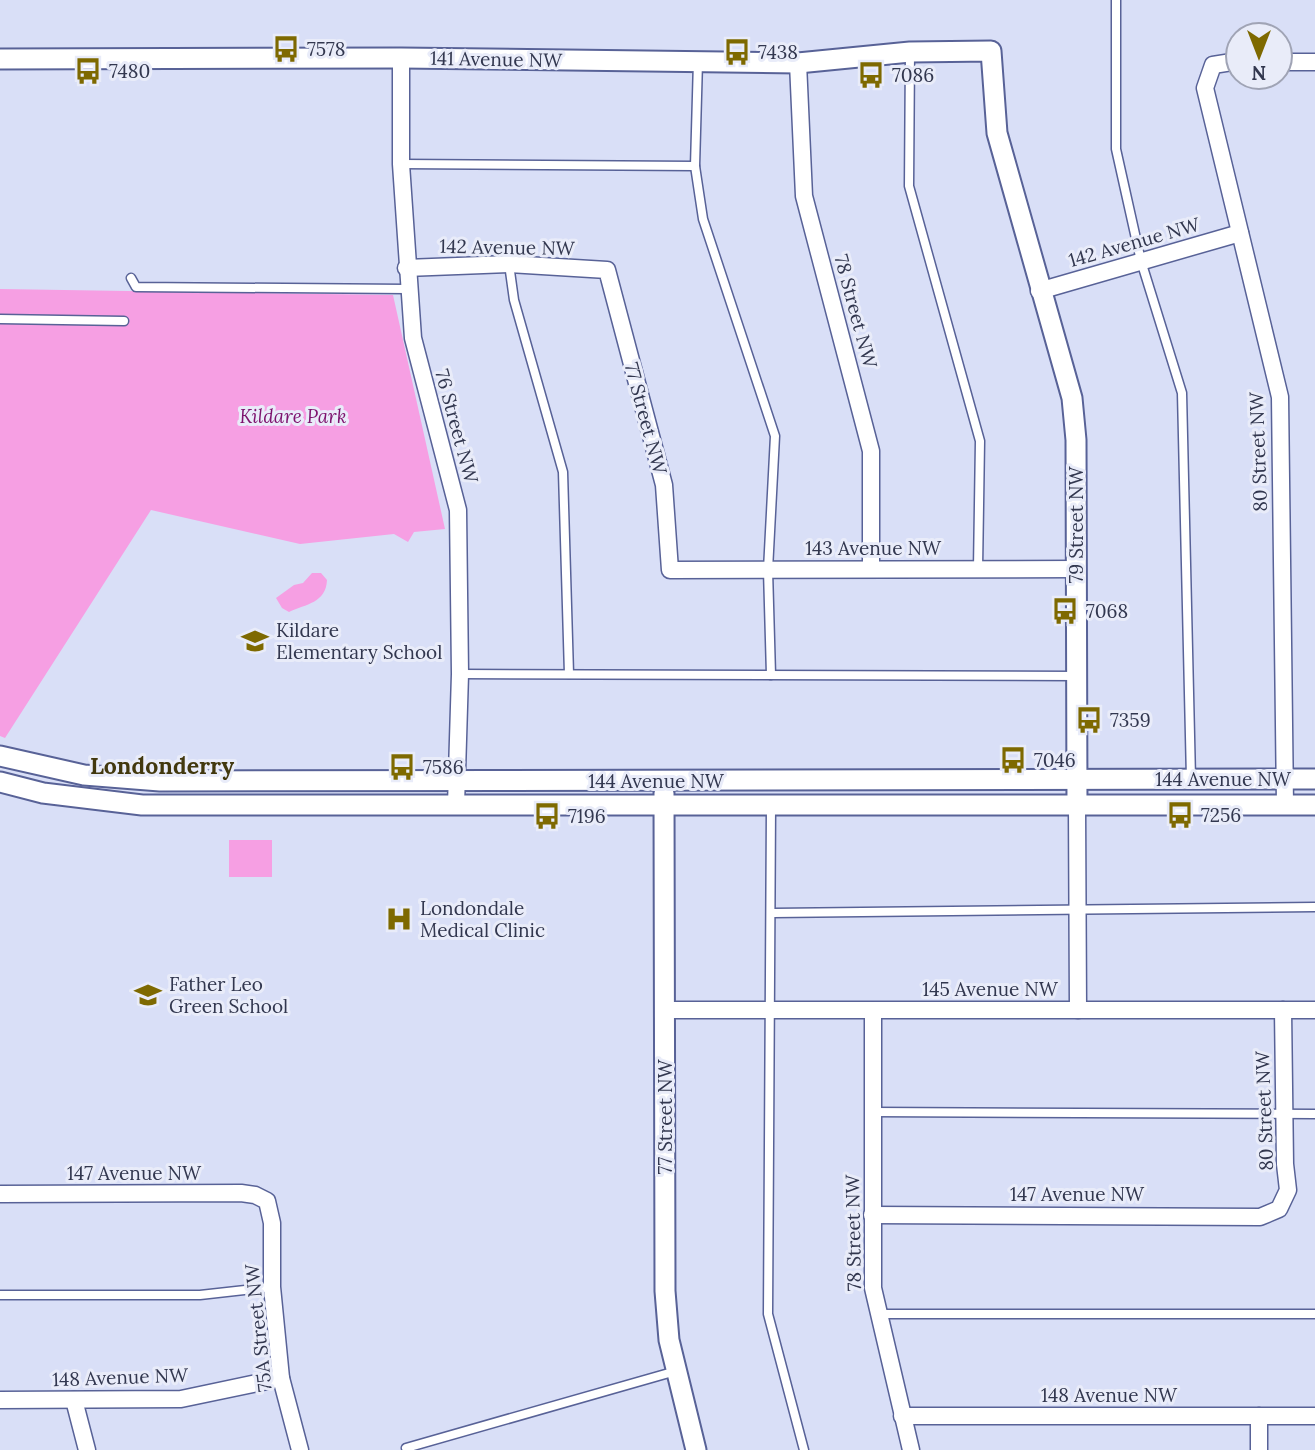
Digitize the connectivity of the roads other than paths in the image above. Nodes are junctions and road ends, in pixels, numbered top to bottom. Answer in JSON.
{"nodes":[{"id":1,"x":1116,"y":0,"type":"edge"},
{"id":2,"x":991,"y":51,"type":"joint"},
{"id":3,"x":910,"y":52,"type":"junction"},
{"id":4,"x":401,"y":58,"type":"junction"},
{"id":5,"x":0,"y":59,"type":"edge"},
{"id":6,"x":698,"y":61,"type":"junction"},
{"id":7,"x":1294,"y":62,"type":"edge"},
{"id":8,"x":1315,"y":62,"type":"edge"},
{"id":9,"x":1224,"y":63,"type":"edge"},
{"id":10,"x":798,"y":64,"type":"junction"},
{"id":11,"x":401,"y":164,"type":"junction"},
{"id":12,"x":695,"y":166,"type":"junction"},
{"id":13,"x":1240,"y":233,"type":"junction"},
{"id":14,"x":1141,"y":261,"type":"junction"},
{"id":15,"x":509,"y":264,"type":"junction"},
{"id":16,"x":406,"y":268,"type":"junction"},
{"id":17,"x":607,"y":270,"type":"joint"},
{"id":18,"x":131,"y":278,"type":"dead end"},
{"id":19,"x":408,"y":289,"type":"junction"},
{"id":20,"x":1040,"y":290,"type":"junction"},
{"id":21,"x":0,"y":319,"type":"edge"},
{"id":22,"x":124,"y":321,"type":"dead end"},
{"id":23,"x":871,"y":569,"type":"junction"},
{"id":24,"x":978,"y":569,"type":"junction"},
{"id":25,"x":1076,"y":569,"type":"junction"},
{"id":26,"x":670,"y":570,"type":"joint"},
{"id":27,"x":768,"y":570,"type":"junction"},
{"id":28,"x":460,"y":674,"type":"junction"},
{"id":29,"x":569,"y":674,"type":"junction"},
{"id":30,"x":771,"y":675,"type":"junction"},
{"id":31,"x":1077,"y":676,"type":"junction"},
{"id":32,"x":0,"y":757,"type":"edge"},
{"id":33,"x":1284,"y":779,"type":"junction"},
{"id":34,"x":1315,"y":779,"type":"edge"},
{"id":35,"x":457,"y":780,"type":"junction"},
{"id":36,"x":1077,"y":780,"type":"junction"},
{"id":37,"x":1191,"y":780,"type":"junction"},
{"id":38,"x":664,"y":781,"type":"junction"},
{"id":39,"x":0,"y":782,"type":"edge"},
{"id":40,"x":456,"y":805,"type":"junction"},
{"id":41,"x":1285,"y":805,"type":"junction"},
{"id":42,"x":1315,"y":805,"type":"edge"},
{"id":43,"x":664,"y":806,"type":"junction"},
{"id":44,"x":771,"y":806,"type":"junction"},
{"id":45,"x":1077,"y":806,"type":"junction"},
{"id":46,"x":1315,"y":907,"type":"edge"},
{"id":47,"x":1078,"y":908,"type":"junction"},
{"id":48,"x":773,"y":913,"type":"junction"},
{"id":49,"x":664,"y":1010,"type":"junction"},
{"id":50,"x":1078,"y":1010,"type":"junction"},
{"id":51,"x":1283,"y":1010,"type":"junction"},
{"id":52,"x":1315,"y":1010,"type":"edge"},
{"id":53,"x":770,"y":1011,"type":"junction"},
{"id":54,"x":873,"y":1011,"type":"junction"},
{"id":55,"x":872,"y":1112,"type":"junction"},
{"id":56,"x":1284,"y":1114,"type":"junction"},
{"id":57,"x":1315,"y":1114,"type":"edge"},
{"id":58,"x":0,"y":1194,"type":"edge"},
{"id":59,"x":267,"y":1201,"type":"joint"},
{"id":60,"x":1279,"y":1209,"type":"joint"},
{"id":61,"x":872,"y":1214,"type":"junction"},
{"id":62,"x":272,"y":1287,"type":"junction"},
{"id":63,"x":0,"y":1295,"type":"edge"},
{"id":64,"x":878,"y":1314,"type":"junction"},
{"id":65,"x":1315,"y":1314,"type":"edge"},
{"id":66,"x":676,"y":1371,"type":"junction"},
{"id":67,"x":281,"y":1378,"type":"junction"},
{"id":68,"x":0,"y":1400,"type":"edge"},
{"id":69,"x":74,"y":1400,"type":"junction"},
{"id":70,"x":902,"y":1416,"type":"junction"},
{"id":71,"x":1259,"y":1416,"type":"junction"},
{"id":72,"x":1315,"y":1416,"type":"edge"},
{"id":73,"x":87,"y":1450,"type":"edge"},
{"id":74,"x":300,"y":1450,"type":"edge"},
{"id":75,"x":407,"y":1450,"type":"edge"},
{"id":76,"x":696,"y":1450,"type":"edge"},
{"id":77,"x":804,"y":1450,"type":"edge"},
{"id":78,"x":911,"y":1450,"type":"edge"},
{"id":79,"x":1259,"y":1450,"type":"edge"}],
"edges":[{"from":1,"to":14,"type":"lane"},
{"from":2,"to":3,"type":"street","name":"141 Avenue NW"},
{"from":2,"to":20,"type":"street","name":"79 Street NW"},
{"from":3,"to":10,"type":"street","name":"141 Avenue NW"},
{"from":3,"to":24,"type":"lane"},
{"from":4,"to":5,"type":"street","name":"141 Avenue NW"},
{"from":4,"to":6,"type":"street","name":"141 Avenue NW"},
{"from":4,"to":11,"type":"street","name":"76 Street NW"},
{"from":6,"to":10,"type":"street","name":"141 Avenue NW"},
{"from":6,"to":12,"type":"lane"},
{"from":7,"to":8,"type":"street"},
{"from":9,"to":13,"type":"street","name":"80 Street NW"},
{"from":10,"to":23,"type":"street","name":"78 Street NW"},
{"from":11,"to":12,"type":"lane"},
{"from":11,"to":16,"type":"street","name":"76 Street NW"},
{"from":12,"to":27,"type":"lane"},
{"from":13,"to":14,"type":"street","name":"142 Avenue NW"},
{"from":13,"to":33,"type":"street","name":"80 Street NW"},
{"from":14,"to":20,"type":"street","name":"142 Avenue NW"},
{"from":14,"to":37,"type":"lane"},
{"from":15,"to":16,"type":"street","name":"142 Avenue NW"},
{"from":15,"to":17,"type":"street","name":"142 Avenue NW"},
{"from":15,"to":29,"type":"lane"},
{"from":16,"to":19,"type":"street","name":"76 Street NW"},
{"from":17,"to":26,"type":"street","name":"77 Street NW"},
{"from":18,"to":19,"type":"lane"},
{"from":19,"to":28,"type":"street","name":"76 Street NW"},
{"from":20,"to":25,"type":"street","name":"79 Street NW"},
{"from":21,"to":22,"type":"lane"},
{"from":23,"to":24,"type":"street","name":"143 Avenue NW"},
{"from":23,"to":27,"type":"street","name":"143 Avenue NW"},
{"from":24,"to":25,"type":"street","name":"143 Avenue NW"},
{"from":25,"to":31,"type":"street","name":"79 Street NW"},
{"from":26,"to":27,"type":"street","name":"143 Avenue NW"},
{"from":27,"to":30,"type":"lane"},
{"from":28,"to":29,"type":"lane"},
{"from":28,"to":35,"type":"street","name":"76 Street NW"},
{"from":29,"to":30,"type":"lane"},
{"from":30,"to":31,"type":"lane"},
{"from":31,"to":36,"type":"street","name":"79 Street NW"},
{"from":32,"to":35,"type":"street","name":"144 Avenue NW"},
{"from":33,"to":34,"type":"street","name":"144 Avenue NW"},
{"from":33,"to":37,"type":"street","name":"144 Avenue NW"},
{"from":33,"to":41,"type":"street","name":"80 Street NW"},
{"from":35,"to":38,"type":"street","name":"144 Avenue NW"},
{"from":35,"to":40,"type":"street","name":"76 Street NW"},
{"from":36,"to":37,"type":"street","name":"144 Avenue NW"},
{"from":36,"to":38,"type":"street","name":"144 Avenue NW"},
{"from":36,"to":45,"type":"street","name":"79 Street NW"},
{"from":38,"to":43,"type":"street","name":"77 Street NW"},
{"from":39,"to":40,"type":"street","name":"144 Avenue NW"},
{"from":40,"to":43,"type":"street","name":"144 Avenue NW"},
{"from":41,"to":42,"type":"street","name":"144 Avenue NW"},
{"from":41,"to":45,"type":"street","name":"144 Avenue NW"},
{"from":43,"to":44,"type":"street","name":"144 Avenue NW"},
{"from":43,"to":49,"type":"street","name":"77 Street NW"},
{"from":44,"to":45,"type":"street","name":"144 Avenue NW"},
{"from":44,"to":48,"type":"lane"},
{"from":45,"to":47,"type":"street","name":"79 Street NW"},
{"from":46,"to":47,"type":"lane"},
{"from":47,"to":48,"type":"lane"},
{"from":47,"to":50,"type":"street","name":"79 Street NW"},
{"from":48,"to":53,"type":"lane"},
{"from":49,"to":53,"type":"street","name":"145 Avenue NW"},
{"from":49,"to":66,"type":"street","name":"77 Street NW"},
{"from":50,"to":51,"type":"street","name":"145 Avenue NW"},
{"from":50,"to":54,"type":"street","name":"145 Avenue NW"},
{"from":51,"to":52,"type":"street","name":"145 Avenue NW"},
{"from":51,"to":56,"type":"street","name":"80 Street NW"},
{"from":53,"to":54,"type":"street","name":"145 Avenue NW"},
{"from":53,"to":77,"type":"lane"},
{"from":54,"to":55,"type":"street","name":"78 Street NW"},
{"from":55,"to":56,"type":"lane"},
{"from":55,"to":61,"type":"street","name":"78 Street NW"},
{"from":56,"to":57,"type":"lane"},
{"from":56,"to":60,"type":"street","name":"80 Street NW"},
{"from":58,"to":59,"type":"street","name":"147 Avenue NW"},
{"from":59,"to":62,"type":"street","name":"75A Street NW"},
{"from":60,"to":61,"type":"street","name":"147 Avenue NW"},
{"from":61,"to":64,"type":"street","name":"78 Street NW"},
{"from":62,"to":63,"type":"lane"},
{"from":62,"to":67,"type":"street","name":"75A Street NW"},
{"from":64,"to":65,"type":"lane"},
{"from":64,"to":70,"type":"street","name":"78 Street NW"},
{"from":66,"to":75,"type":"lane"},
{"from":66,"to":76,"type":"street","name":"77 Street NW"},
{"from":67,"to":69,"type":"street","name":"148 Avenue NW"},
{"from":67,"to":74,"type":"street","name":"75A Street NW"},
{"from":68,"to":69,"type":"street","name":"148 Avenue NW"},
{"from":69,"to":73,"type":"street"},
{"from":70,"to":71,"type":"street","name":"148 Avenue NW"},
{"from":70,"to":78,"type":"street","name":"78 Street NW"},
{"from":71,"to":72,"type":"street","name":"148 Avenue NW"},
{"from":71,"to":79,"type":"street"}]}
